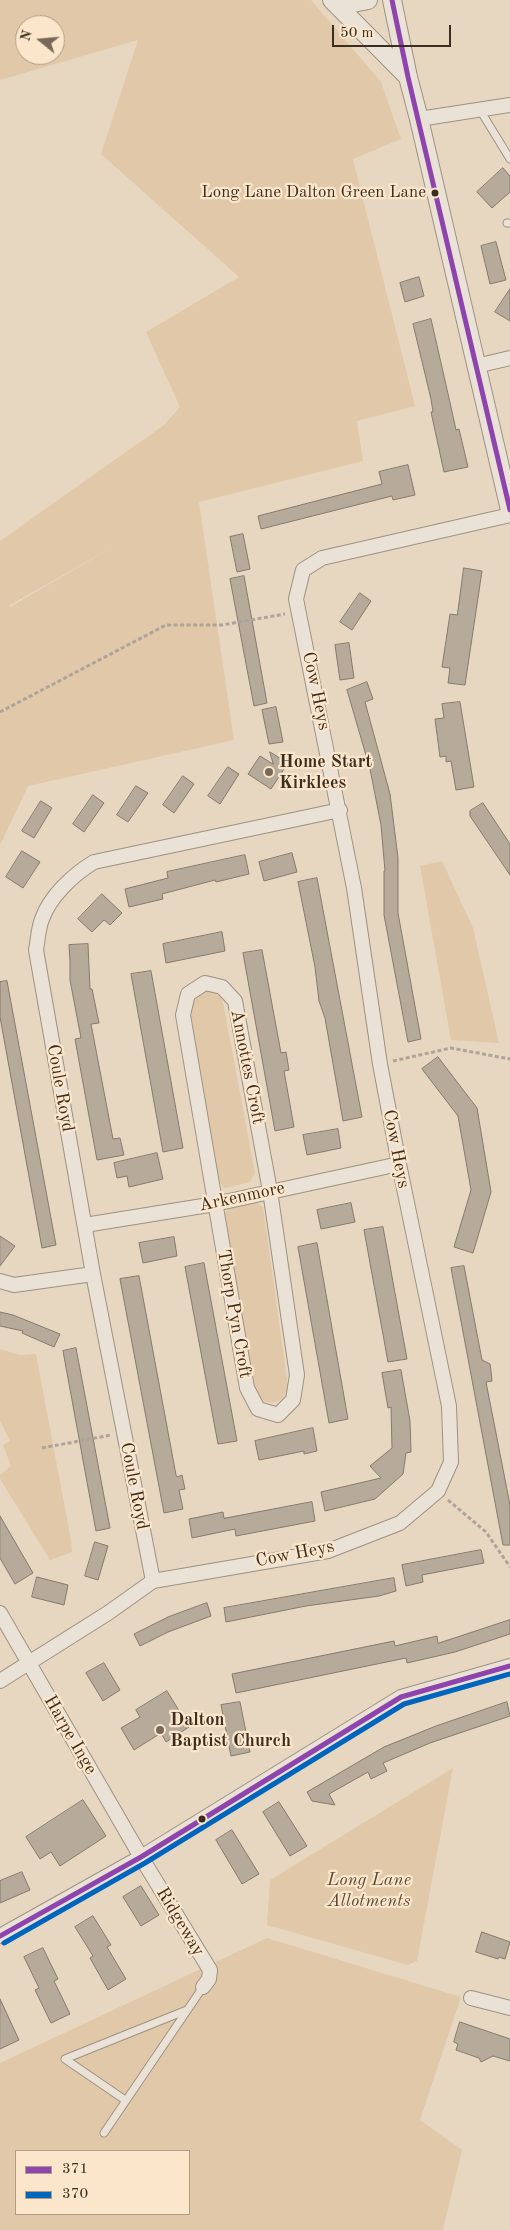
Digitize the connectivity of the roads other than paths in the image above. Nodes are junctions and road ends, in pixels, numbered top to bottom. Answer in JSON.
{"nodes":[{"id":1,"x":368,"y":0,"type":"edge"},
{"id":2,"x":392,"y":0,"type":"edge"},
{"id":3,"x":335,"y":3,"type":"edge"},
{"id":4,"x":408,"y":77,"type":"junction"},
{"id":5,"x":510,"y":105,"type":"edge"},
{"id":6,"x":480,"y":110,"type":"junction"},
{"id":7,"x":419,"y":119,"type":"junction"},
{"id":8,"x":510,"y":159,"type":"edge"},
{"id":9,"x":510,"y":358,"type":"edge"},
{"id":10,"x":476,"y":366,"type":"junction"},
{"id":11,"x":510,"y":510,"type":"edge"},
{"id":12,"x":510,"y":514,"type":"edge"},
{"id":13,"x":340,"y":810,"type":"junction"},
{"id":14,"x":399,"y":1164,"type":"junction"},
{"id":15,"x":270,"y":1190,"type":"junction"},
{"id":16,"x":215,"y":1204,"type":"junction"},
{"id":17,"x":85,"y":1225,"type":"junction"},
{"id":18,"x":93,"y":1274,"type":"junction"},
{"id":19,"x":0,"y":1281,"type":"edge"},
{"id":20,"x":152,"y":1581,"type":"junction"},
{"id":21,"x":0,"y":1613,"type":"edge"},
{"id":22,"x":29,"y":1664,"type":"junction"},
{"id":23,"x":510,"y":1666,"type":"edge"},
{"id":24,"x":0,"y":1681,"type":"edge"},
{"id":25,"x":140,"y":1857,"type":"junction"},
{"id":26,"x":0,"y":1936,"type":"edge"},
{"id":27,"x":203,"y":1987,"type":"joint"},
{"id":28,"x":471,"y":1998,"type":"dead end"},
{"id":29,"x":510,"y":2008,"type":"edge"},
{"id":30,"x":187,"y":2010,"type":"junction"},
{"id":31,"x":125,"y":2100,"type":"junction"},
{"id":32,"x":104,"y":2133,"type":"dead end"}],
"edges":[{"from":1,"to":3,"type":"street"},
{"from":2,"to":4,"type":"street"},
{"from":3,"to":4,"type":"street"},
{"from":4,"to":7,"type":"street"},
{"from":5,"to":6,"type":"street"},
{"from":6,"to":7,"type":"street"},
{"from":6,"to":8,"type":"lane"},
{"from":7,"to":10,"type":"street"},
{"from":9,"to":10,"type":"street"},
{"from":10,"to":11,"type":"street"},
{"from":12,"to":13,"type":"street","name":"Cow Heys"},
{"from":13,"to":14,"type":"street","name":"Cow Heys"},
{"from":13,"to":17,"type":"street","name":"Coule Royd"},
{"from":14,"to":15,"type":"street","name":"Arkenmore"},
{"from":14,"to":20,"type":"street","name":"Cow Heys"},
{"from":15,"to":16,"type":"street","name":"Arkenmore"},
{"from":15,"to":16,"type":"street","name":"Annottes Croft"},
{"from":15,"to":16,"type":"street","name":"Thorp Pyn Croft"},
{"from":16,"to":17,"type":"street","name":"Arkenmore"},
{"from":17,"to":18,"type":"street","name":"Coule Royd"},
{"from":18,"to":19,"type":"street"},
{"from":18,"to":20,"type":"street","name":"Coule Royd"},
{"from":20,"to":22,"type":"street","name":"Cow Heys"},
{"from":21,"to":22,"type":"street","name":"Harpe Inge"},
{"from":22,"to":24,"type":"street","name":"Cow Heys"},
{"from":22,"to":25,"type":"street","name":"Harpe Inge"},
{"from":23,"to":25,"type":"street"},
{"from":25,"to":26,"type":"street"},
{"from":25,"to":27,"type":"street","name":"Ridgeway"},
{"from":27,"to":30,"type":"lane"},
{"from":28,"to":29,"type":"street"},
{"from":30,"to":31,"type":"lane"},
{"from":30,"to":31,"type":"lane"},
{"from":31,"to":32,"type":"lane"}]}
